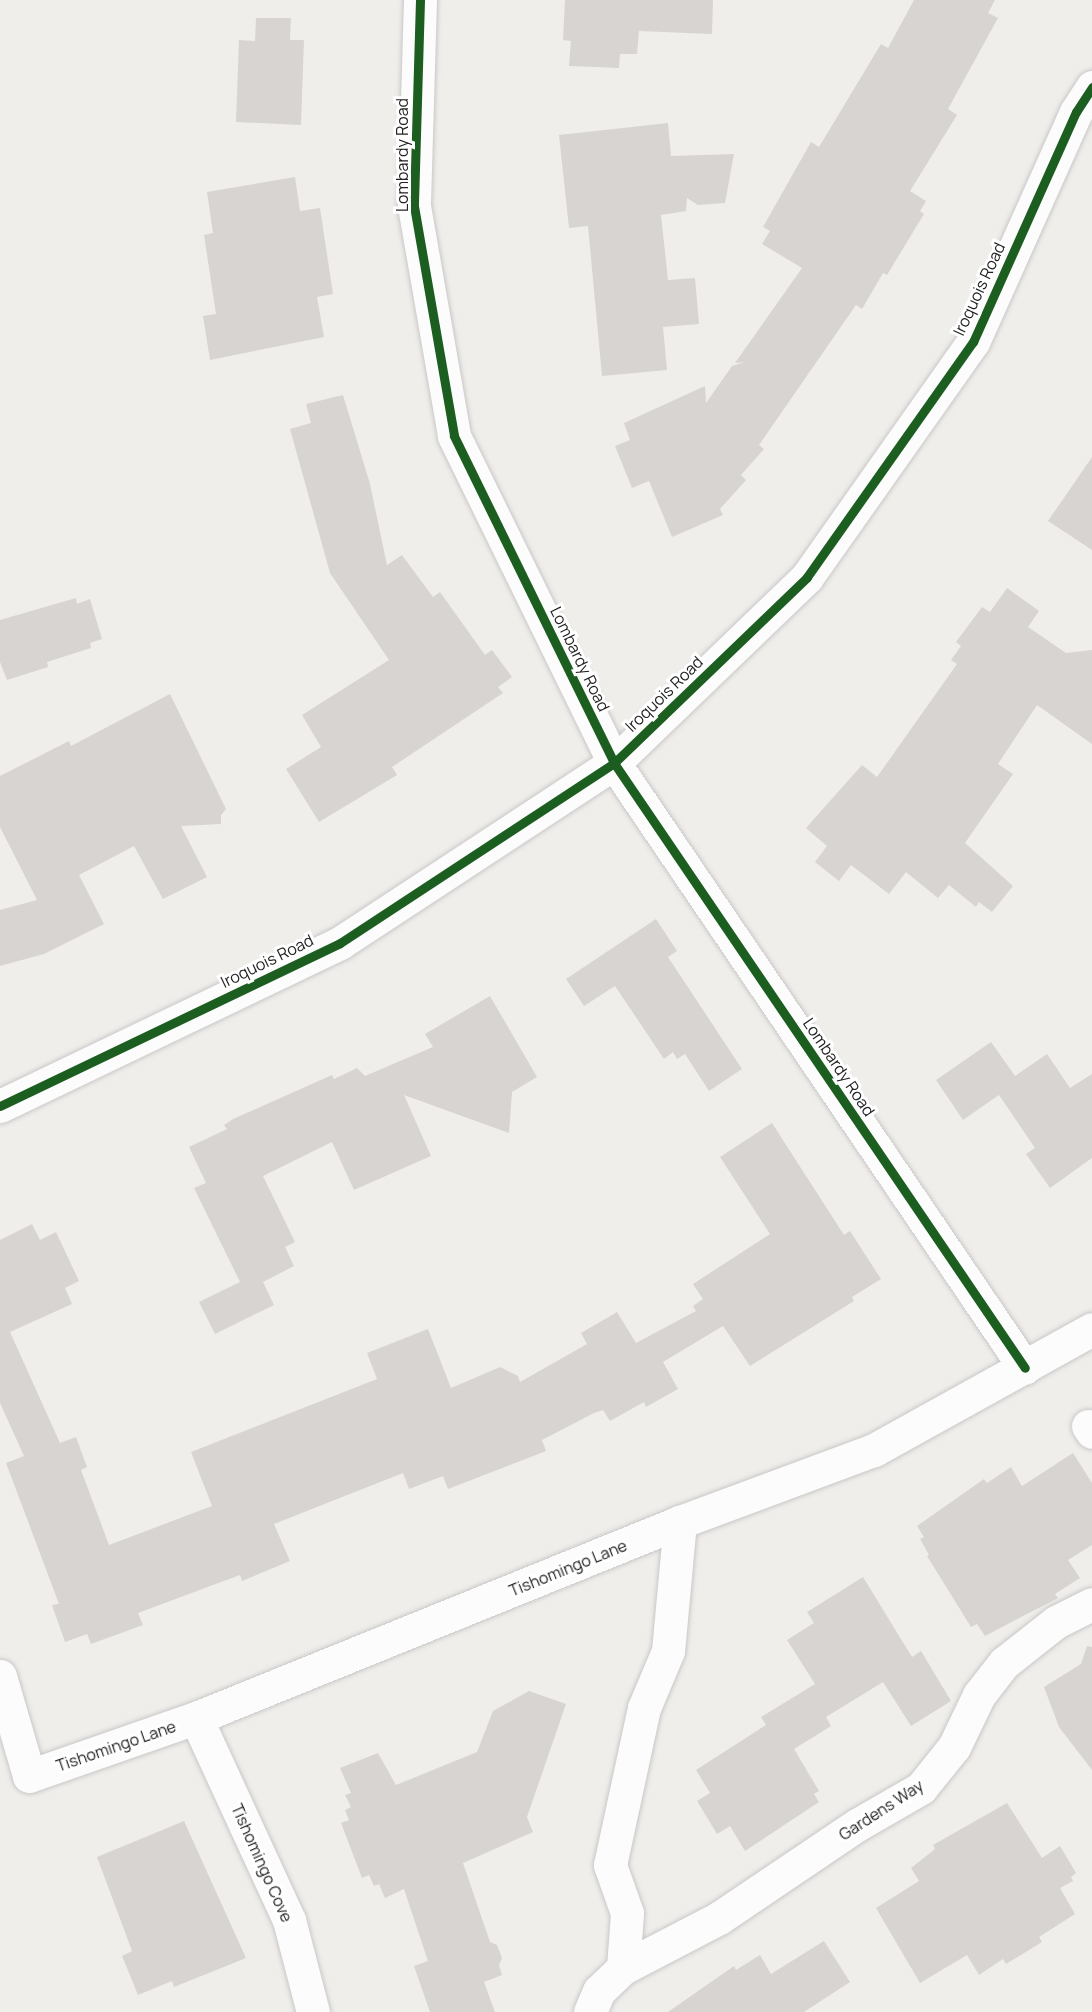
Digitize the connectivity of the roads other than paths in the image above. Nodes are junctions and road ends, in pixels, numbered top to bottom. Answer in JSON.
{"nodes":[{"id":1,"x":420,"y":0,"type":"edge"},
{"id":2,"x":1092,"y":87,"type":"edge"},
{"id":3,"x":614,"y":763,"type":"junction"},
{"id":4,"x":0,"y":1106,"type":"edge"},
{"id":5,"x":1092,"y":1329,"type":"edge"},
{"id":6,"x":1025,"y":1368,"type":"junction"},
{"id":7,"x":680,"y":1522,"type":"junction"},
{"id":8,"x":1092,"y":1604,"type":"edge"},
{"id":9,"x":0,"y":1676,"type":"edge"},
{"id":10,"x":196,"y":1718,"type":"junction"},
{"id":11,"x":623,"y":1968,"type":"junction"},
{"id":12,"x":314,"y":2012,"type":"edge"},
{"id":13,"x":590,"y":2012,"type":"edge"}],
"edges":[{"from":1,"to":3,"type":"street","name":"Lombardy Road"},
{"from":2,"to":3,"type":"street","name":"Iroquois Road"},
{"from":3,"to":4,"type":"street","name":"Iroquois Road"},
{"from":3,"to":6,"type":"street","name":"Lombardy Road"},
{"from":5,"to":6,"type":"street","name":"Tishomingo Lane"},
{"from":6,"to":7,"type":"street","name":"Tishomingo Lane"},
{"from":7,"to":10,"type":"street","name":"Tishomingo Lane"},
{"from":7,"to":11,"type":"street"},
{"from":8,"to":11,"type":"street","name":"Gardens Way"},
{"from":9,"to":10,"type":"street","name":"Tishomingo Lane"},
{"from":10,"to":12,"type":"street","name":"Tishomingo Cove"},
{"from":11,"to":13,"type":"street","name":"Gardens Way"}]}
